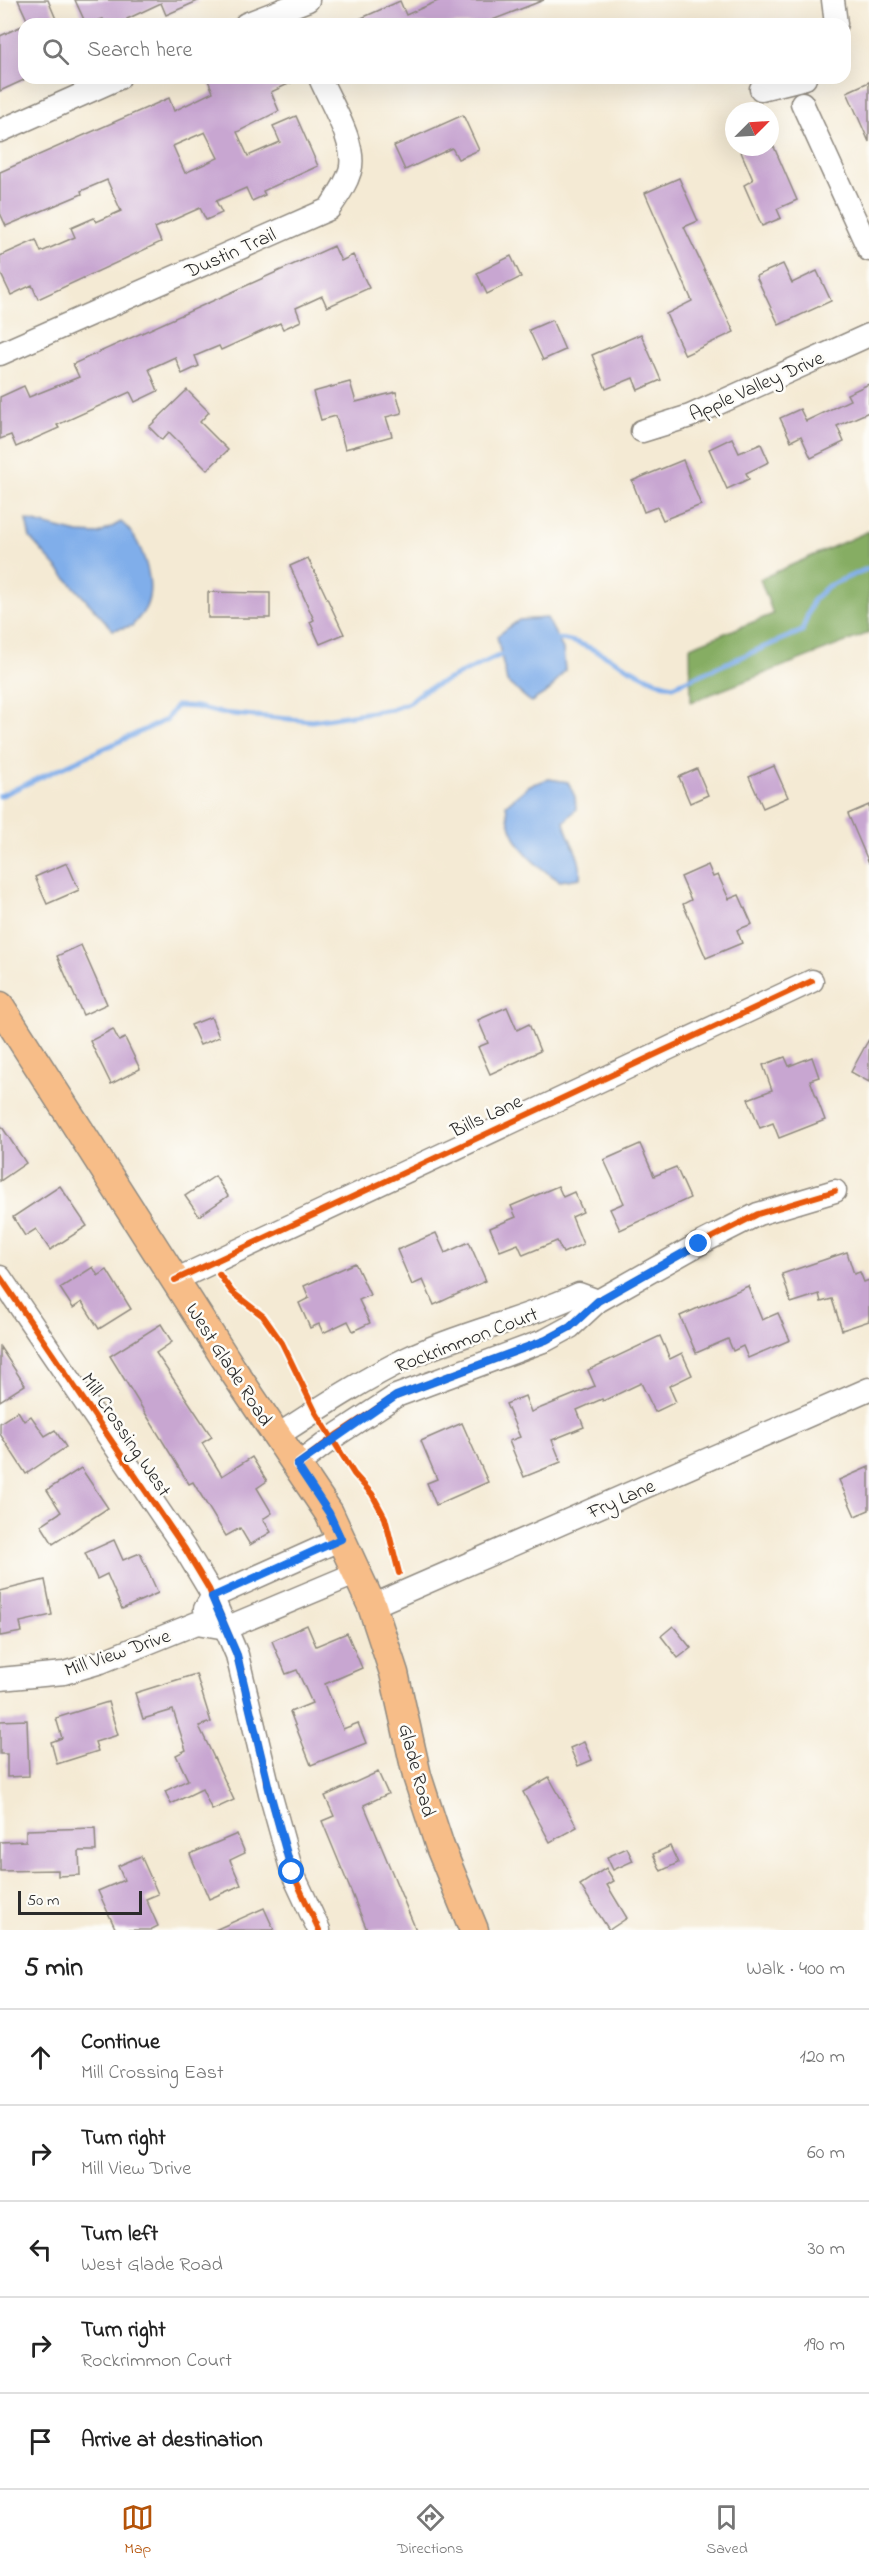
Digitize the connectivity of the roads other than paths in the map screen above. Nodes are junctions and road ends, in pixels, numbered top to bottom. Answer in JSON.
{"nodes":[{"id":1,"x":833,"y":0,"type":"edge"},
{"id":2,"x":297,"y":11,"type":"edge"},
{"id":3,"x":270,"y":18,"type":"edge"},
{"id":4,"x":835,"y":18,"type":"edge"},
{"id":5,"x":105,"y":84,"type":"edge"},
{"id":6,"x":323,"y":84,"type":"edge"},
{"id":7,"x":781,"y":84,"type":"edge"},
{"id":8,"x":761,"y":89,"type":"dead end"},
{"id":9,"x":802,"y":103,"type":"dead end"},
{"id":10,"x":0,"y":131,"type":"edge"},
{"id":11,"x":869,"y":249,"type":"edge"},
{"id":12,"x":869,"y":335,"type":"edge"},
{"id":13,"x":1,"y":351,"type":"edge"},
{"id":14,"x":642,"y":431,"type":"dead end"},
{"id":15,"x":813,"y":981,"type":"dead end"},
{"id":16,"x":0,"y":1006,"type":"edge"},
{"id":17,"x":835,"y":1191,"type":"dead end"},
{"id":18,"x":0,"y":1277,"type":"edge"},
{"id":19,"x":175,"y":1280,"type":"junction"},
{"id":20,"x":598,"y":1301,"type":"junction"},
{"id":21,"x":481,"y":1330,"type":"junction"},
{"id":22,"x":414,"y":1355,"type":"junction"},
{"id":23,"x":492,"y":1360,"type":"junction"},
{"id":24,"x":426,"y":1384,"type":"junction"},
{"id":25,"x":354,"y":1387,"type":"junction"},
{"id":26,"x":869,"y":1389,"type":"edge"},
{"id":27,"x":371,"y":1412,"type":"junction"},
{"id":28,"x":277,"y":1436,"type":"junction"},
{"id":29,"x":297,"y":1465,"type":"junction"},
{"id":30,"x":341,"y":1539,"type":"junction"},
{"id":31,"x":357,"y":1573,"type":"junction"},
{"id":32,"x":372,"y":1606,"type":"junction"},
{"id":33,"x":219,"y":1613,"type":"junction"},
{"id":34,"x":0,"y":1679,"type":"edge"},
{"id":35,"x":319,"y":1930,"type":"edge"},
{"id":36,"x":474,"y":1930,"type":"edge"}],
"edges":[{"from":1,"to":4,"type":"street"},
{"from":2,"to":3,"type":"street"},
{"from":5,"to":10,"type":"street"},
{"from":6,"to":13,"type":"street","name":"Dustin Trail"},
{"from":7,"to":8,"type":"street"},
{"from":9,"to":11,"type":"street"},
{"from":12,"to":14,"type":"street","name":"Apple Valley Drive"},
{"from":15,"to":19,"type":"street","name":"Bills Lane"},
{"from":16,"to":19,"type":"main road","name":"West Glade Road"},
{"from":17,"to":20,"type":"street","name":"Rockrimmon Court"},
{"from":18,"to":33,"type":"street","name":"Mill Crossing West"},
{"from":19,"to":28,"type":"main road","name":"West Glade Road"},
{"from":20,"to":21,"type":"street","name":"Rockrimmon Court"},
{"from":20,"to":23,"type":"street","name":"Rockrimmon Court"},
{"from":21,"to":22,"type":"street","name":"Rockrimmon Court"},
{"from":21,"to":23,"type":"street"},
{"from":22,"to":24,"type":"street"},
{"from":22,"to":25,"type":"street","name":"Rockrimmon Court"},
{"from":23,"to":24,"type":"street","name":"Rockrimmon Court"},
{"from":24,"to":27,"type":"street","name":"Rockrimmon Court"},
{"from":25,"to":27,"type":"street"},
{"from":25,"to":28,"type":"street","name":"Rockrimmon Court"},
{"from":26,"to":32,"type":"street","name":"Fry Lane"},
{"from":27,"to":29,"type":"street","name":"Rockrimmon Court"},
{"from":28,"to":29,"type":"main road","name":"West Glade Road"},
{"from":29,"to":30,"type":"main road","name":"West Glade Road"},
{"from":30,"to":31,"type":"main road","name":"West Glade Road"},
{"from":30,"to":33,"type":"street"},
{"from":31,"to":32,"type":"main road","name":"West Glade Road"},
{"from":31,"to":33,"type":"street"},
{"from":32,"to":36,"type":"main road","name":"Glade Road"},
{"from":33,"to":34,"type":"street","name":"Mill View Drive"},
{"from":33,"to":35,"type":"street","name":"Mill Crossing West"}]}
